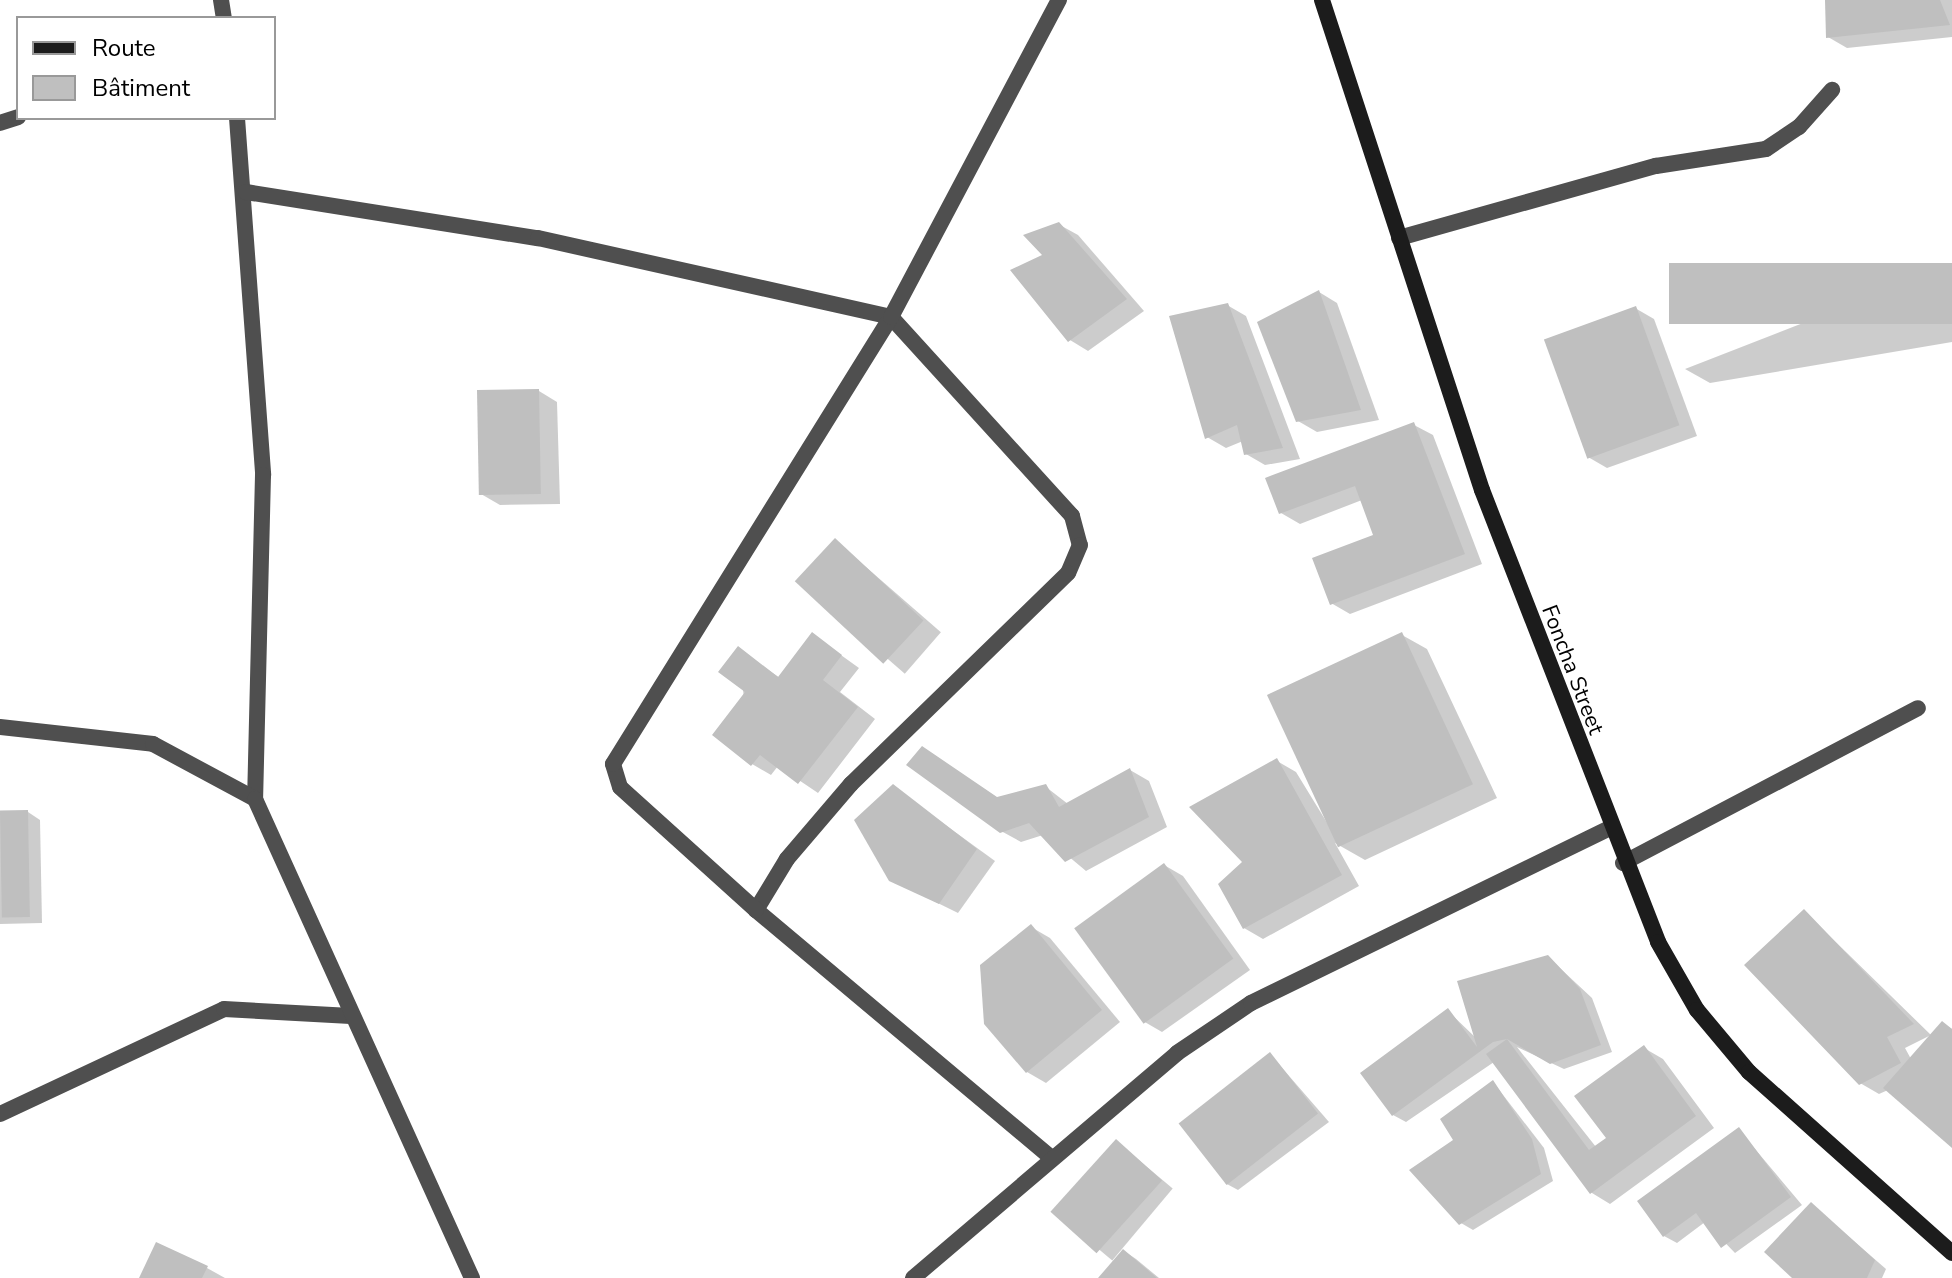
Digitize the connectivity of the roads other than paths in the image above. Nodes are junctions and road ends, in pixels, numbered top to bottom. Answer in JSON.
{"nodes":[{"id":1,"x":1059,"y":0,"type":"edge"},
{"id":2,"x":1322,"y":0,"type":"edge"},
{"id":3,"x":1832,"y":90,"type":"dead end"},
{"id":4,"x":237,"y":120,"type":"edge"},
{"id":5,"x":246,"y":192,"type":"junction"},
{"id":6,"x":1399,"y":238,"type":"junction"},
{"id":7,"x":891,"y":317,"type":"junction"},
{"id":8,"x":1918,"y":708,"type":"dead end"},
{"id":9,"x":0,"y":727,"type":"edge"},
{"id":10,"x":255,"y":799,"type":"junction"},
{"id":11,"x":1608,"y":829,"type":"junction"},
{"id":12,"x":1623,"y":863,"type":"junction"},
{"id":13,"x":756,"y":910,"type":"junction"},
{"id":14,"x":351,"y":1016,"type":"junction"},
{"id":15,"x":0,"y":1114,"type":"edge"},
{"id":16,"x":1052,"y":1158,"type":"junction"},
{"id":17,"x":1952,"y":1253,"type":"edge"},
{"id":18,"x":472,"y":1278,"type":"edge"},
{"id":19,"x":913,"y":1278,"type":"edge"}],
"edges":[{"from":1,"to":7,"type":"street"},
{"from":2,"to":6,"type":"main road","name":"Foncha Street"},
{"from":3,"to":6,"type":"street"},
{"from":4,"to":5,"type":"street"},
{"from":5,"to":7,"type":"street"},
{"from":5,"to":10,"type":"street"},
{"from":6,"to":11,"type":"main road","name":"Foncha Street"},
{"from":7,"to":13,"type":"street"},
{"from":7,"to":13,"type":"street"},
{"from":8,"to":12,"type":"street"},
{"from":9,"to":10,"type":"street"},
{"from":10,"to":14,"type":"street"},
{"from":11,"to":12,"type":"main road","name":"Foncha Street"},
{"from":11,"to":16,"type":"street"},
{"from":12,"to":17,"type":"main road","name":"Foncha Street"},
{"from":13,"to":16,"type":"street"},
{"from":14,"to":15,"type":"street"},
{"from":14,"to":18,"type":"street"},
{"from":16,"to":19,"type":"street"}]}
